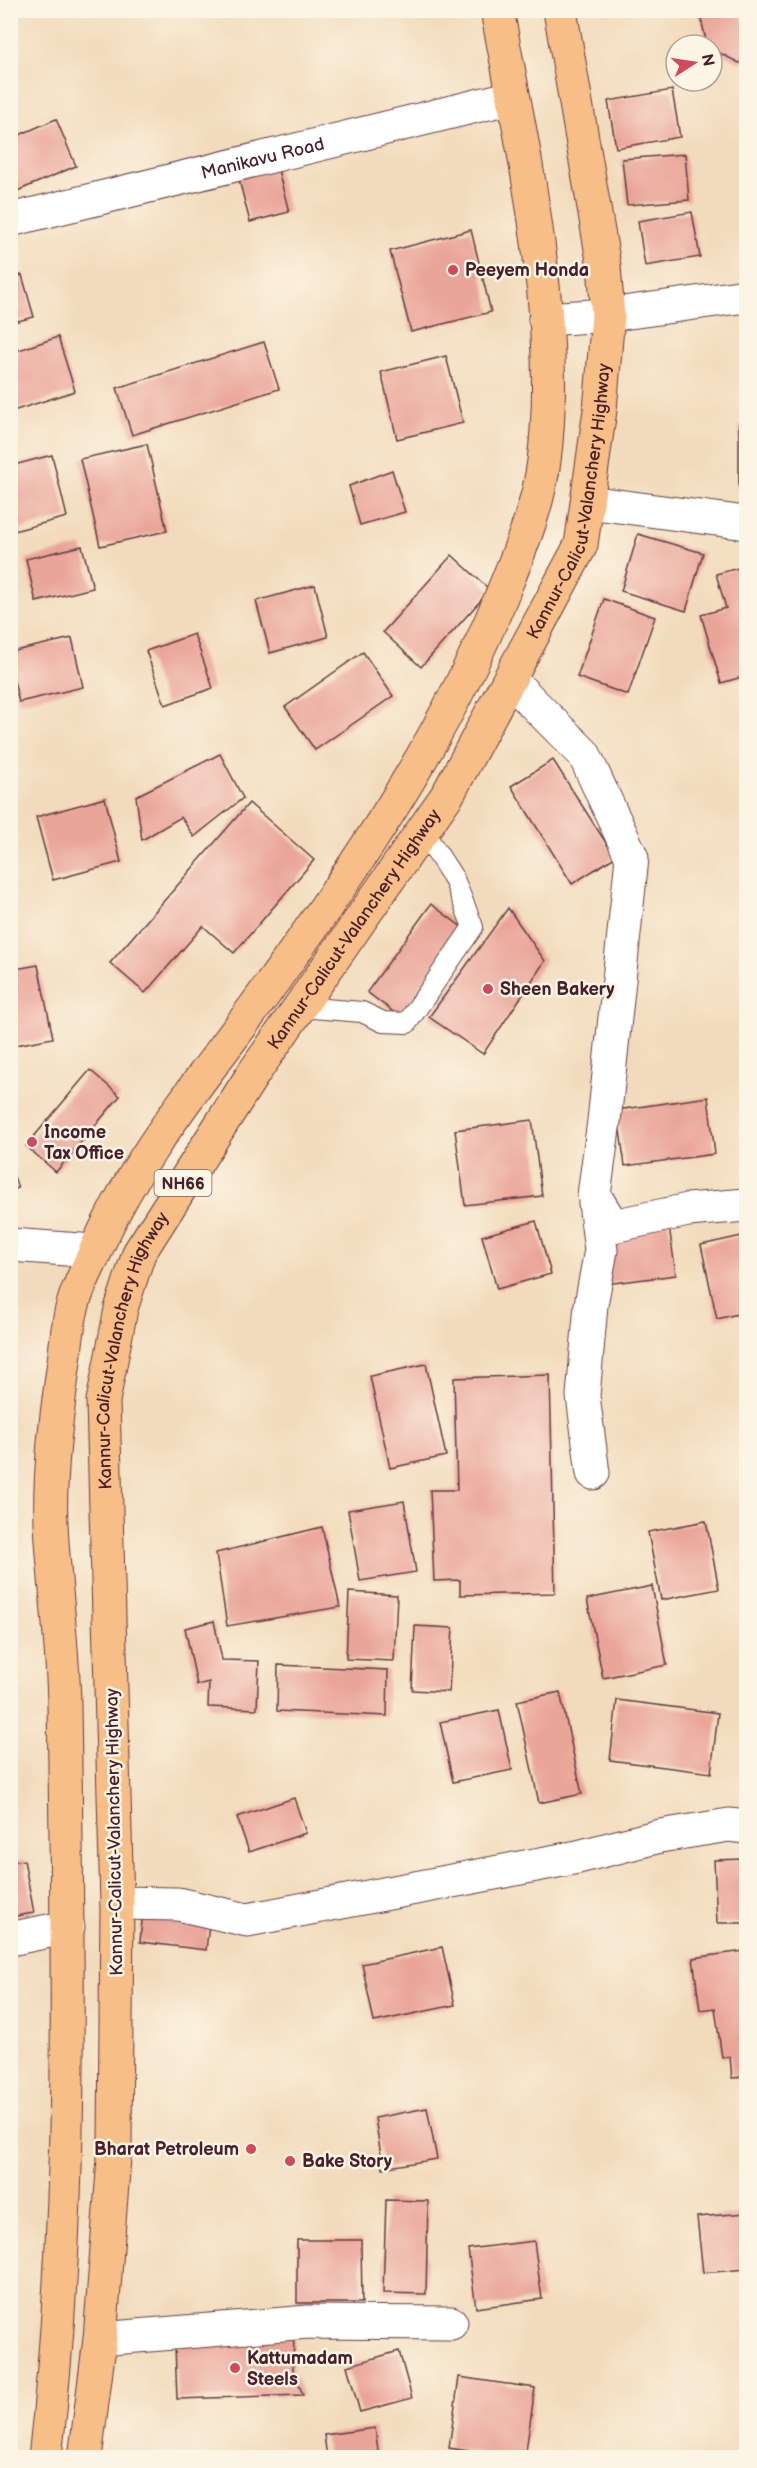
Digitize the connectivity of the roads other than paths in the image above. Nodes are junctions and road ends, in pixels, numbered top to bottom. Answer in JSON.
{"nodes":[{"id":1,"x":497,"y":10,"type":"edge"},
{"id":2,"x":560,"y":10,"type":"edge"},
{"id":3,"x":513,"y":97,"type":"junction"},
{"id":4,"x":10,"y":220,"type":"edge"},
{"id":5,"x":747,"y":296,"type":"edge"},
{"id":6,"x":608,"y":315,"type":"junction"},
{"id":7,"x":545,"y":319,"type":"junction"},
{"id":8,"x":588,"y":502,"type":"junction"},
{"id":9,"x":747,"y":523,"type":"edge"},
{"id":10,"x":519,"y":689,"type":"dead end"},
{"id":11,"x":423,"y":831,"type":"junction"},
{"id":12,"x":300,"y":1007,"type":"junction"},
{"id":13,"x":594,"y":1195,"type":"junction"},
{"id":14,"x":747,"y":1204,"type":"edge"},
{"id":15,"x":10,"y":1245,"type":"edge"},
{"id":16,"x":95,"y":1251,"type":"junction"},
{"id":17,"x":593,"y":1473,"type":"dead end"},
{"id":18,"x":747,"y":1827,"type":"edge"},
{"id":19,"x":117,"y":1903,"type":"junction"},
{"id":20,"x":68,"y":1927,"type":"junction"},
{"id":21,"x":10,"y":1939,"type":"edge"},
{"id":22,"x":68,"y":1994,"type":"junction"},
{"id":23,"x":118,"y":1995,"type":"junction"},
{"id":24,"x":451,"y":2323,"type":"dead end"},
{"id":25,"x":100,"y":2339,"type":"junction"},
{"id":26,"x":45,"y":2457,"type":"edge"},
{"id":27,"x":85,"y":2457,"type":"edge"}],
"edges":[{"from":1,"to":3,"type":"highway","name":"Kannur-Calicut-Valanchery Highway","number":"NH66"},
{"from":2,"to":6,"type":"highway","name":"Kannur-Calicut-Valanchery Highway","number":"NH66"},
{"from":3,"to":4,"type":"street","name":"Manikavu Road"},
{"from":3,"to":7,"type":"highway","name":"Kannur-Calicut-Valanchery Highway","number":"NH66"},
{"from":5,"to":6,"type":"street"},
{"from":6,"to":7,"type":"street"},
{"from":6,"to":8,"type":"highway","name":"Kannur-Calicut-Valanchery Highway","number":"NH66"},
{"from":7,"to":16,"type":"highway","name":"Kannur-Calicut-Valanchery Highway","number":"NH66"},
{"from":8,"to":9,"type":"street"},
{"from":8,"to":11,"type":"highway","name":"Kannur-Calicut-Valanchery Highway","number":"NH66"},
{"from":10,"to":13,"type":"street"},
{"from":11,"to":12,"type":"highway","name":"Kannur-Calicut-Valanchery Highway","number":"NH66"},
{"from":11,"to":12,"type":"lane"},
{"from":12,"to":19,"type":"highway","name":"Kannur-Calicut-Valanchery Highway","number":"NH66"},
{"from":13,"to":14,"type":"street"},
{"from":13,"to":17,"type":"street"},
{"from":15,"to":16,"type":"street"},
{"from":16,"to":20,"type":"highway","name":"Kannur-Calicut-Valanchery Highway","number":"NH66"},
{"from":18,"to":19,"type":"street"},
{"from":19,"to":23,"type":"highway","name":"Kannur-Calicut-Valanchery Highway","number":"NH66"},
{"from":20,"to":21,"type":"street"},
{"from":20,"to":22,"type":"highway","name":"Kannur-Calicut-Valanchery Highway","number":"NH66"},
{"from":22,"to":23,"type":"highway"},
{"from":22,"to":26,"type":"highway","name":"Kannur-Calicut-Valanchery Highway","number":"NH66"},
{"from":23,"to":25,"type":"highway","name":"Kannur-Calicut-Valanchery Highway","number":"NH66"},
{"from":24,"to":25,"type":"street"},
{"from":25,"to":27,"type":"highway","name":"Kannur-Calicut-Valanchery Highway","number":"NH66"}]}
